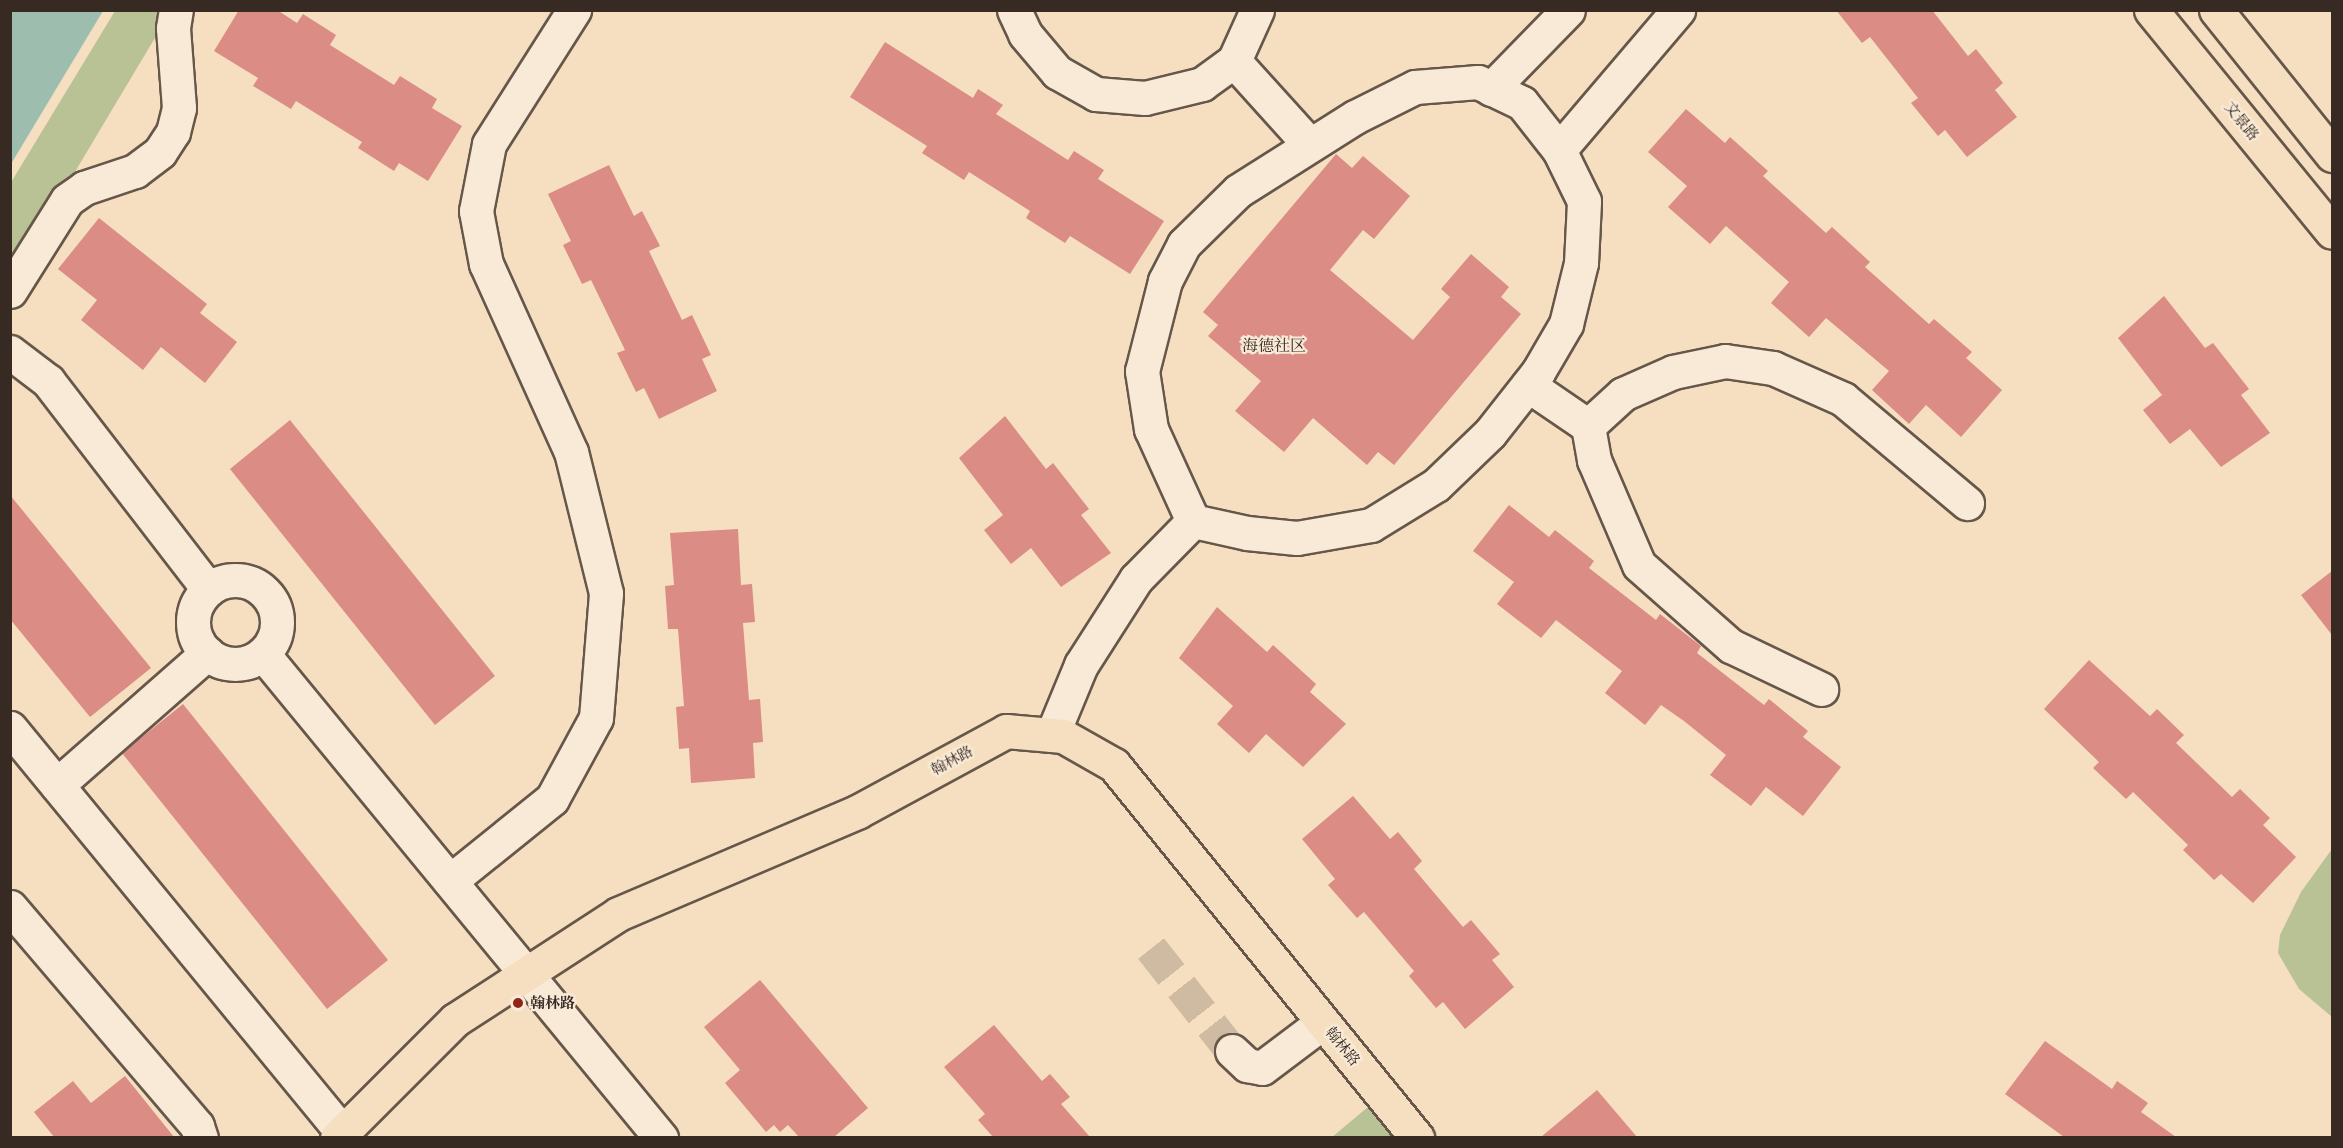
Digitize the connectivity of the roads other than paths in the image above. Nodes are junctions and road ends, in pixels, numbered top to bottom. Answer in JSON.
{"nodes":[{"id":1,"x":176,"y":10,"type":"edge"},
{"id":2,"x":1014,"y":10,"type":"edge"},
{"id":3,"x":1257,"y":10,"type":"edge"},
{"id":4,"x":1568,"y":10,"type":"edge"},
{"id":5,"x":1677,"y":10,"type":"edge"},
{"id":6,"x":2151,"y":10,"type":"edge"},
{"id":7,"x":2216,"y":10,"type":"edge"},
{"id":8,"x":563,"y":14,"type":"edge"},
{"id":9,"x":1234,"y":61,"type":"junction"},
{"id":10,"x":1491,"y":89,"type":"junction"},
{"id":11,"x":1310,"y":145,"type":"junction"},
{"id":12,"x":1559,"y":150,"type":"junction"},
{"id":13,"x":2332,"y":155,"type":"edge"},
{"id":14,"x":2332,"y":232,"type":"edge"},
{"id":15,"x":10,"y":291,"type":"edge"},
{"id":16,"x":10,"y":352,"type":"edge"},
{"id":17,"x":1528,"y":385,"type":"junction"},
{"id":18,"x":1587,"y":426,"type":"junction"},
{"id":19,"x":1967,"y":503,"type":"dead end"},
{"id":20,"x":1193,"y":521,"type":"junction"},
{"id":21,"x":208,"y":589,"type":"junction"},
{"id":22,"x":207,"y":653,"type":"junction"},
{"id":23,"x":263,"y":654,"type":"junction"},
{"id":24,"x":1821,"y":689,"type":"dead end"},
{"id":25,"x":10,"y":728,"type":"edge"},
{"id":26,"x":1052,"y":735,"type":"junction"},
{"id":27,"x":57,"y":785,"type":"junction"},
{"id":28,"x":450,"y":881,"type":"junction"},
{"id":29,"x":10,"y":907,"type":"edge"},
{"id":30,"x":526,"y":974,"type":"junction"},
{"id":31,"x":1323,"y":1022,"type":"junction"},
{"id":32,"x":1232,"y":1051,"type":"tunnel mouth"},
{"id":33,"x":339,"y":1134,"type":"edge"},
{"id":34,"x":201,"y":1137,"type":"edge"},
{"id":35,"x":661,"y":1137,"type":"edge"},
{"id":36,"x":1417,"y":1137,"type":"edge"}],
"edges":[{"from":1,"to":15,"type":"lane"},
{"from":2,"to":9,"type":"lane"},
{"from":3,"to":9,"type":"lane"},
{"from":4,"to":10,"type":"lane"},
{"from":5,"to":12,"type":"lane"},
{"from":6,"to":14,"type":"main road","name":"文景路"},
{"from":7,"to":13,"type":"main road"},
{"from":8,"to":28,"type":"lane"},
{"from":9,"to":11,"type":"lane"},
{"from":10,"to":11,"type":"lane"},
{"from":10,"to":12,"type":"lane"},
{"from":11,"to":20,"type":"lane"},
{"from":12,"to":17,"type":"lane"},
{"from":16,"to":21,"type":"lane"},
{"from":17,"to":18,"type":"lane"},
{"from":17,"to":20,"type":"lane"},
{"from":18,"to":19,"type":"lane"},
{"from":18,"to":24,"type":"lane"},
{"from":20,"to":26,"type":"lane"},
{"from":21,"to":22,"type":"lane"},
{"from":21,"to":23,"type":"lane"},
{"from":22,"to":23,"type":"lane"},
{"from":22,"to":27,"type":"lane"},
{"from":23,"to":28,"type":"lane"},
{"from":25,"to":27,"type":"lane"},
{"from":26,"to":30,"type":"main road","name":"翰林路"},
{"from":26,"to":31,"type":"main road","name":"翰林路"},
{"from":27,"to":33,"type":"lane"},
{"from":28,"to":30,"type":"lane"},
{"from":29,"to":34,"type":"lane"},
{"from":30,"to":33,"type":"main road","name":"翰林路"},
{"from":30,"to":35,"type":"lane"},
{"from":31,"to":32,"type":"lane"},
{"from":31,"to":36,"type":"main road","name":"翰林路"}]}
